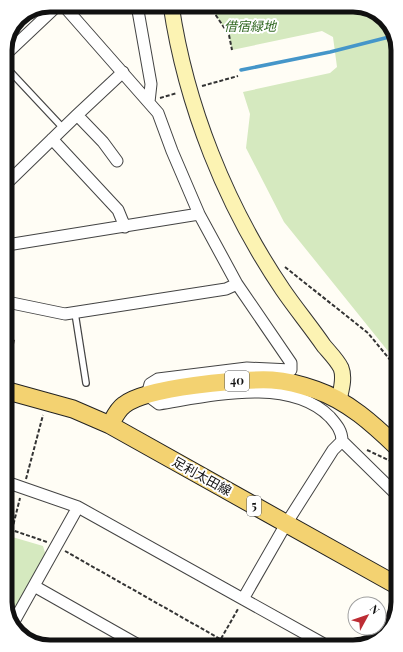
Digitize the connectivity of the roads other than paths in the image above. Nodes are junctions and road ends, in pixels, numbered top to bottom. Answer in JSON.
{"nodes":[{"id":1,"x":51,"y":12,"type":"edge"},
{"id":2,"x":68,"y":12,"type":"edge"},
{"id":3,"x":138,"y":12,"type":"edge"},
{"id":4,"x":173,"y":12,"type":"edge"},
{"id":5,"x":12,"y":48,"type":"edge"},
{"id":6,"x":123,"y":72,"type":"junction"},
{"id":7,"x":12,"y":73,"type":"edge"},
{"id":8,"x":154,"y":100,"type":"junction"},
{"id":9,"x":77,"y":115,"type":"junction"},
{"id":10,"x":63,"y":128,"type":"junction"},
{"id":11,"x":52,"y":139,"type":"junction"},
{"id":12,"x":117,"y":161,"type":"dead end"},
{"id":13,"x":12,"y":178,"type":"edge"},
{"id":14,"x":199,"y":214,"type":"junction"},
{"id":15,"x":125,"y":227,"type":"junction"},
{"id":16,"x":12,"y":244,"type":"edge"},
{"id":17,"x":237,"y":284,"type":"junction"},
{"id":18,"x":12,"y":303,"type":"edge"},
{"id":19,"x":75,"y":314,"type":"junction"},
{"id":20,"x":86,"y":383,"type":"dead end"},
{"id":21,"x":12,"y":392,"type":"edge"},
{"id":22,"x":147,"y":395,"type":"junction"},
{"id":23,"x":339,"y":400,"type":"junction"},
{"id":24,"x":110,"y":425,"type":"junction"},
{"id":25,"x":342,"y":441,"type":"junction"},
{"id":26,"x":391,"y":442,"type":"edge"},
{"id":27,"x":12,"y":484,"type":"edge"},
{"id":28,"x":391,"y":489,"type":"edge"},
{"id":29,"x":78,"y":507,"type":"junction"},
{"id":30,"x":286,"y":524,"type":"junction"},
{"id":31,"x":391,"y":582,"type":"edge"},
{"id":32,"x":34,"y":586,"type":"junction"},
{"id":33,"x":243,"y":599,"type":"junction"},
{"id":34,"x":16,"y":618,"type":"edge"},
{"id":35,"x":129,"y":640,"type":"edge"},
{"id":36,"x":317,"y":640,"type":"edge"}],
"edges":[{"from":1,"to":5,"type":"street"},
{"from":2,"to":6,"type":"street"},
{"from":3,"to":8,"type":"street"},
{"from":4,"to":23,"type":"street"},
{"from":6,"to":8,"type":"street"},
{"from":6,"to":9,"type":"street"},
{"from":7,"to":10,"type":"lane"},
{"from":8,"to":14,"type":"street"},
{"from":9,"to":10,"type":"street"},
{"from":9,"to":12,"type":"street"},
{"from":10,"to":11,"type":"street"},
{"from":11,"to":13,"type":"street"},
{"from":11,"to":15,"type":"street"},
{"from":14,"to":15,"type":"street"},
{"from":14,"to":17,"type":"street"},
{"from":15,"to":16,"type":"street"},
{"from":17,"to":19,"type":"street"},
{"from":17,"to":22,"type":"street"},
{"from":18,"to":19,"type":"street"},
{"from":19,"to":20,"type":"lane"},
{"from":21,"to":24,"type":"main road","number":"5"},
{"from":22,"to":23,"type":"main road","number":"40"},
{"from":22,"to":24,"type":"main road","number":"40"},
{"from":22,"to":25,"type":"street"},
{"from":23,"to":26,"type":"main road","number":"40"},
{"from":24,"to":30,"type":"main road","name":"足利太田線","number":"5"},
{"from":25,"to":28,"type":"street"},
{"from":25,"to":30,"type":"street"},
{"from":27,"to":29,"type":"street"},
{"from":29,"to":32,"type":"street"},
{"from":29,"to":33,"type":"street"},
{"from":30,"to":31,"type":"main road","name":"足利太田線","number":"5"},
{"from":30,"to":33,"type":"street"},
{"from":32,"to":34,"type":"street"},
{"from":32,"to":35,"type":"street"},
{"from":33,"to":36,"type":"street"}]}
